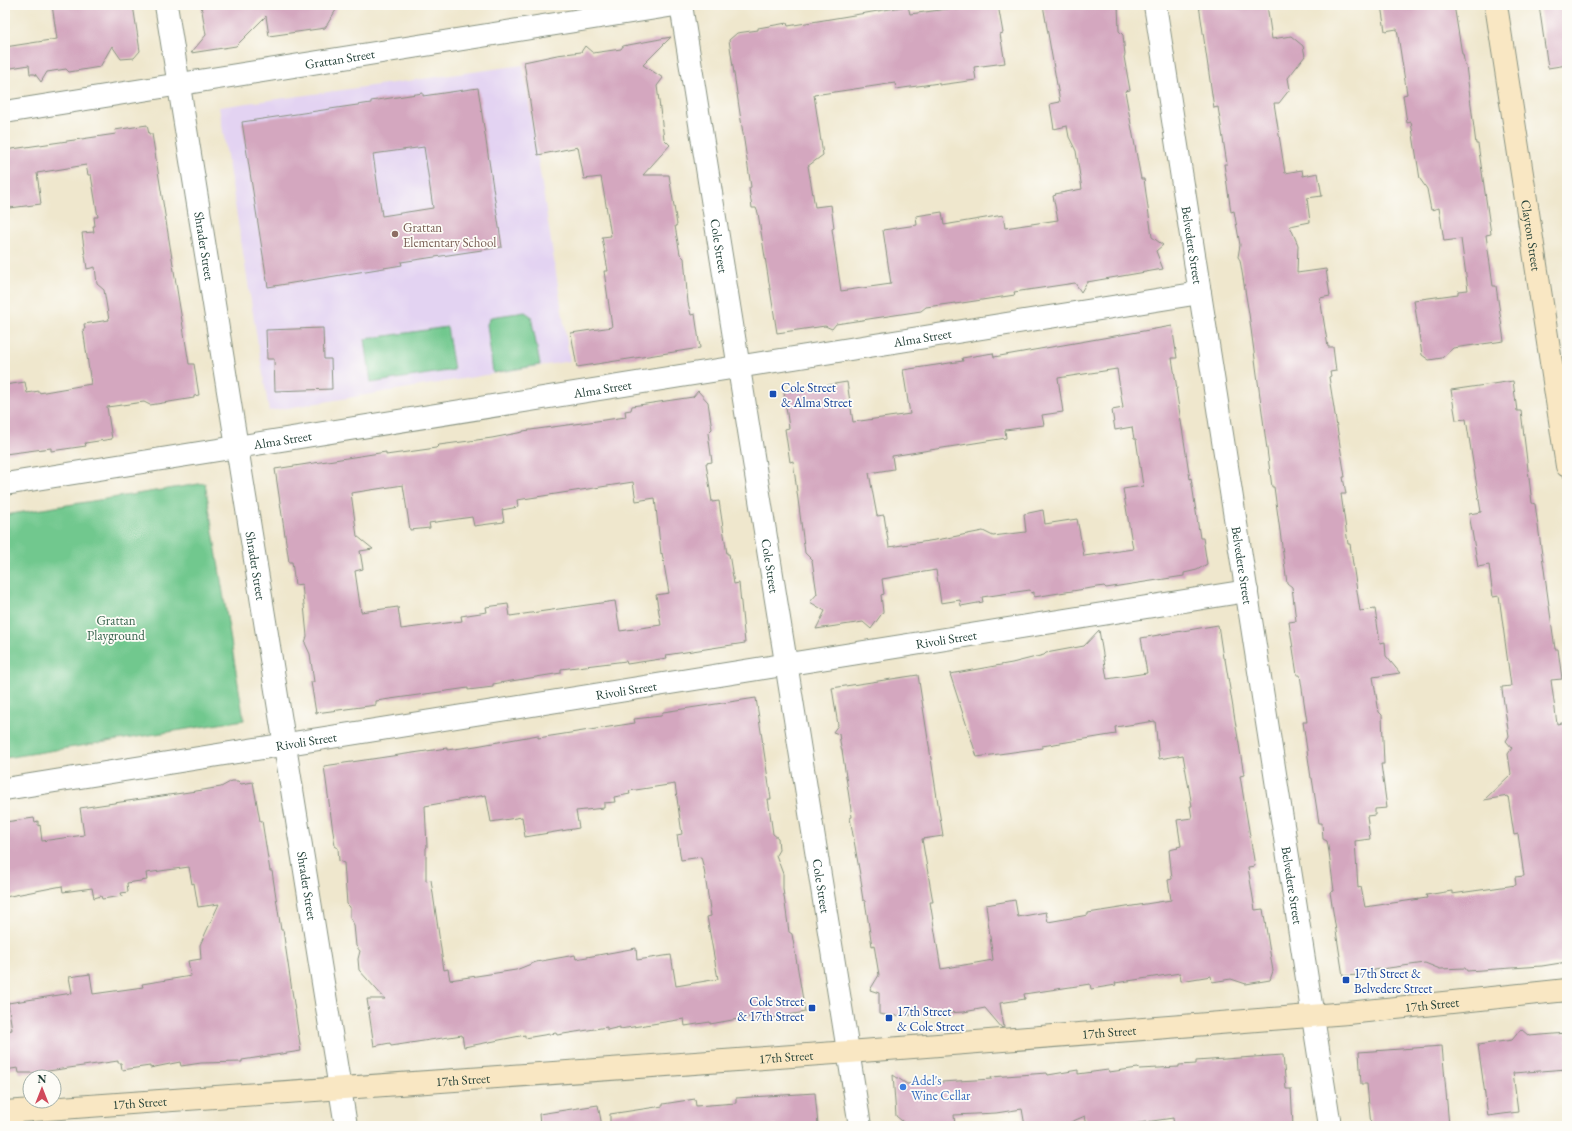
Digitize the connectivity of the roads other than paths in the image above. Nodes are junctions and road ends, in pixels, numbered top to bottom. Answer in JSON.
{"nodes":[{"id":1,"x":166,"y":5,"type":"edge"},
{"id":2,"x":675,"y":5,"type":"edge"},
{"id":3,"x":681,"y":5,"type":"edge"},
{"id":4,"x":1155,"y":5,"type":"edge"},
{"id":5,"x":1496,"y":5,"type":"edge"},
{"id":6,"x":179,"y":85,"type":"junction"},
{"id":7,"x":5,"y":112,"type":"edge"},
{"id":8,"x":1200,"y":293,"type":"junction"},
{"id":9,"x":739,"y":367,"type":"junction"},
{"id":10,"x":237,"y":447,"type":"junction"},
{"id":11,"x":1567,"y":466,"type":"edge"},
{"id":12,"x":5,"y":484,"type":"edge"},
{"id":13,"x":1247,"y":590,"type":"junction"},
{"id":14,"x":786,"y":664,"type":"junction"},
{"id":15,"x":285,"y":744,"type":"junction"},
{"id":16,"x":5,"y":789,"type":"edge"},
{"id":17,"x":1567,"y":990,"type":"edge"},
{"id":18,"x":1313,"y":1016,"type":"junction"},
{"id":19,"x":849,"y":1052,"type":"junction"},
{"id":20,"x":340,"y":1088,"type":"junction"},
{"id":21,"x":5,"y":1112,"type":"edge"},
{"id":22,"x":346,"y":1126,"type":"edge"},
{"id":23,"x":860,"y":1126,"type":"edge"},
{"id":24,"x":1330,"y":1126,"type":"edge"}],
"edges":[{"from":1,"to":6,"type":"street","name":"Shrader Street"},
{"from":2,"to":6,"type":"street","name":"Grattan Street"},
{"from":3,"to":9,"type":"street","name":"Cole Street"},
{"from":4,"to":8,"type":"street","name":"Belvedere Street"},
{"from":5,"to":11,"type":"main road","name":"Clayton Street"},
{"from":6,"to":7,"type":"street","name":"Grattan Street"},
{"from":6,"to":10,"type":"street","name":"Shrader Street"},
{"from":8,"to":9,"type":"street","name":"Alma Street"},
{"from":8,"to":13,"type":"street","name":"Belvedere Street"},
{"from":9,"to":10,"type":"street","name":"Alma Street"},
{"from":9,"to":14,"type":"street","name":"Cole Street"},
{"from":10,"to":12,"type":"street","name":"Alma Street"},
{"from":10,"to":15,"type":"street","name":"Shrader Street"},
{"from":13,"to":14,"type":"street","name":"Rivoli Street"},
{"from":13,"to":18,"type":"street","name":"Belvedere Street"},
{"from":14,"to":15,"type":"street","name":"Rivoli Street"},
{"from":14,"to":19,"type":"street","name":"Cole Street"},
{"from":15,"to":16,"type":"street","name":"Rivoli Street"},
{"from":15,"to":20,"type":"street","name":"Shrader Street"},
{"from":17,"to":18,"type":"main road","name":"17th Street"},
{"from":18,"to":19,"type":"main road","name":"17th Street"},
{"from":18,"to":24,"type":"street","name":"Belvedere Street"},
{"from":19,"to":20,"type":"main road","name":"17th Street"},
{"from":19,"to":23,"type":"street","name":"Cole Street"},
{"from":20,"to":21,"type":"main road","name":"17th Street"},
{"from":20,"to":22,"type":"street","name":"Shrader Street"}]}
